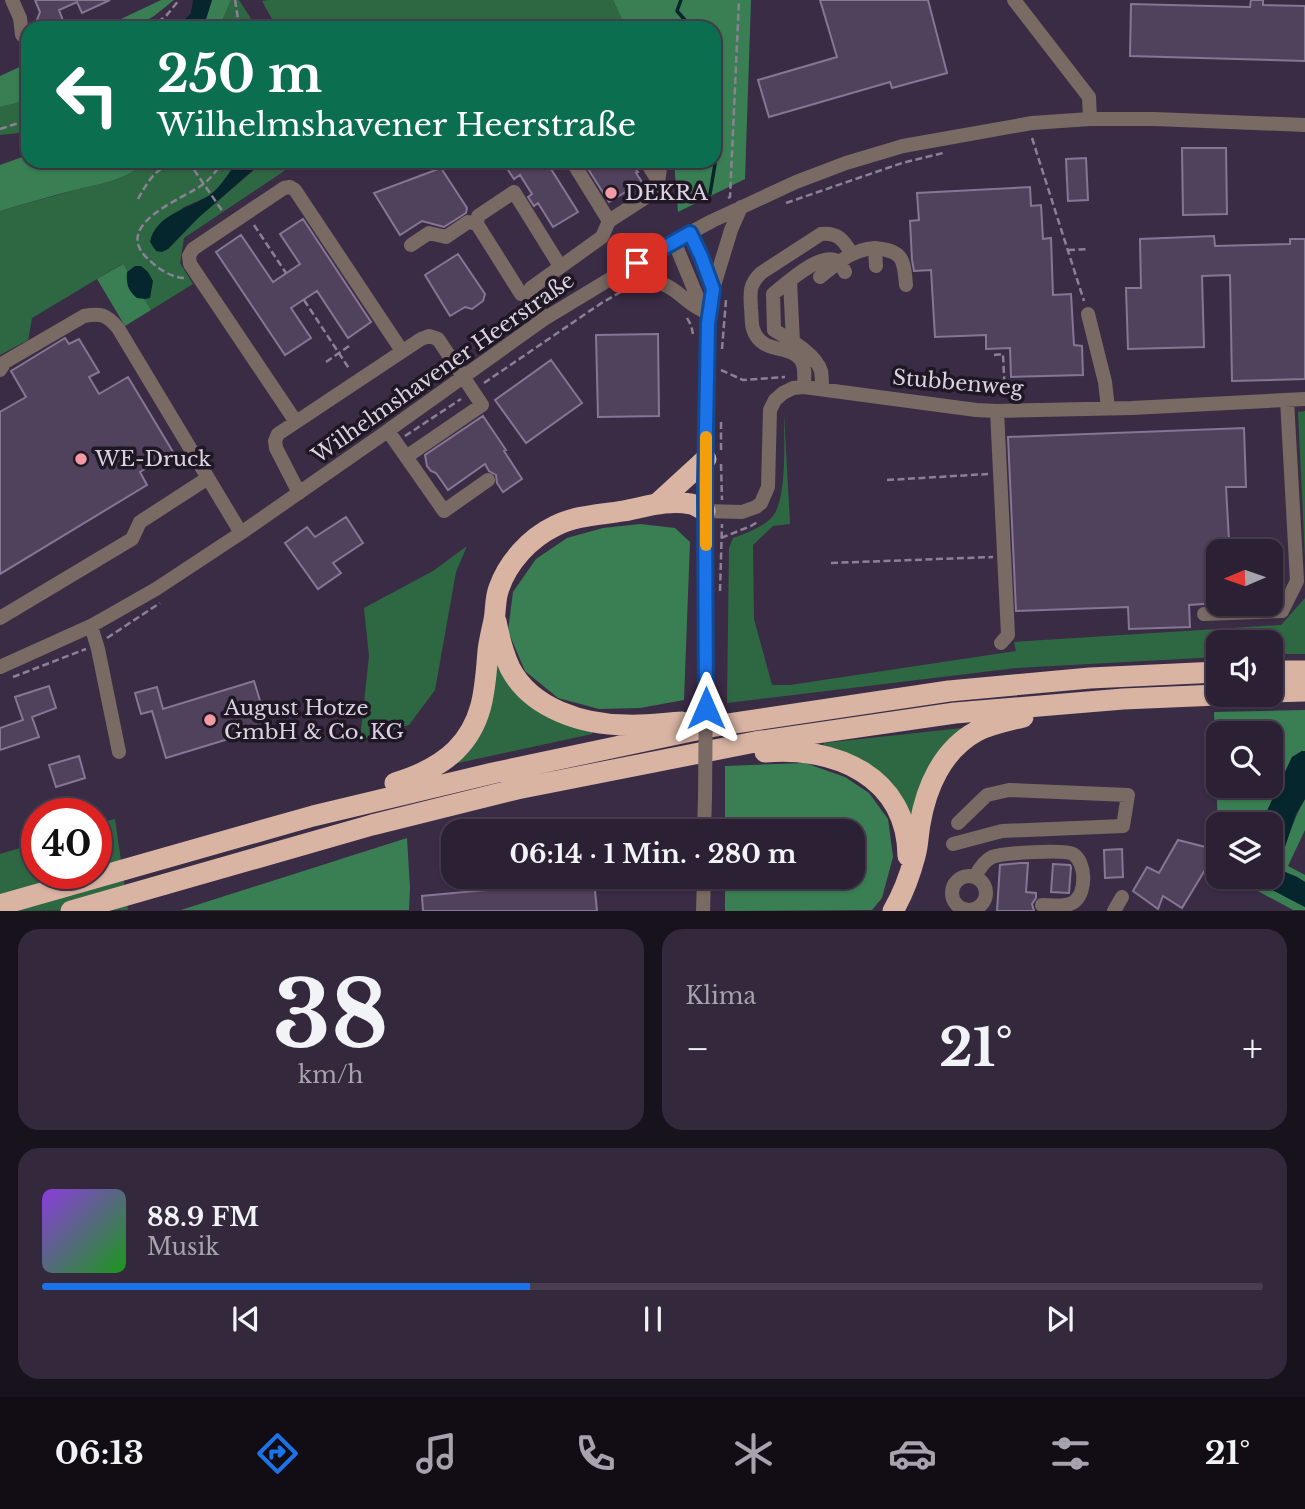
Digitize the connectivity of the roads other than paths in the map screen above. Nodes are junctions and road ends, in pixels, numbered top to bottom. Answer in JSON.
{"nodes":[{"id":1,"x":12,"y":0,"type":"edge"},
{"id":2,"x":1014,"y":0,"type":"edge"},
{"id":3,"x":21,"y":26,"type":"edge"},
{"id":4,"x":1090,"y":119,"type":"junction"},
{"id":5,"x":1305,"y":125,"type":"edge"},
{"id":6,"x":576,"y":168,"type":"edge"},
{"id":7,"x":650,"y":168,"type":"edge"},
{"id":8,"x":660,"y":168,"type":"edge"},
{"id":9,"x":658,"y":181,"type":"junction"},
{"id":10,"x":736,"y":202,"type":"junction"},
{"id":11,"x":608,"y":221,"type":"junction"},
{"id":12,"x":477,"y":223,"type":"junction"},
{"id":13,"x":690,"y":233,"type":"junction"},
{"id":14,"x":674,"y":241,"type":"junction"},
{"id":15,"x":411,"y":245,"type":"dead end"},
{"id":16,"x":875,"y":248,"type":"junction"},
{"id":17,"x":851,"y":253,"type":"junction"},
{"id":18,"x":876,"y":266,"type":"dead end"},
{"id":19,"x":560,"y":267,"type":"junction"},
{"id":20,"x":842,"y":267,"type":"junction"},
{"id":21,"x":616,"y":275,"type":"junction"},
{"id":22,"x":820,"y":277,"type":"dead end"},
{"id":23,"x":906,"y":285,"type":"dead end"},
{"id":24,"x":713,"y":289,"type":"junction"},
{"id":25,"x":529,"y":296,"type":"junction"},
{"id":26,"x":1088,"y":314,"type":"road end"},
{"id":27,"x":705,"y":317,"type":"junction"},
{"id":28,"x":544,"y":319,"type":"junction"},
{"id":29,"x":402,"y":351,"type":"junction"},
{"id":30,"x":0,"y":370,"type":"edge"},
{"id":31,"x":464,"y":378,"type":"junction"},
{"id":32,"x":799,"y":388,"type":"junction"},
{"id":33,"x":822,"y":388,"type":"junction"},
{"id":34,"x":1305,"y":399,"type":"edge"},
{"id":35,"x":1287,"y":400,"type":"junction"},
{"id":36,"x":1108,"y":408,"type":"junction"},
{"id":37,"x":1001,"y":411,"type":"junction"},
{"id":38,"x":296,"y":422,"type":"junction"},
{"id":39,"x":392,"y":437,"type":"junction"},
{"id":40,"x":406,"y":457,"type":"junction"},
{"id":41,"x":706,"y":459,"type":"junction"},
{"id":42,"x":208,"y":478,"type":"junction"},
{"id":43,"x":488,"y":480,"type":"dead end"},
{"id":44,"x":299,"y":493,"type":"junction"},
{"id":45,"x":658,"y":503,"type":"junction"},
{"id":46,"x":705,"y":511,"type":"junction"},
{"id":47,"x":619,"y":512,"type":"junction"},
{"id":48,"x":241,"y":533,"type":"junction"},
{"id":49,"x":1205,"y":614,"type":"dead end"},
{"id":50,"x":494,"y":615,"type":"junction"},
{"id":51,"x":0,"y":618,"type":"edge"},
{"id":52,"x":91,"y":626,"type":"junction"},
{"id":53,"x":1001,"y":643,"type":"dead end"},
{"id":54,"x":1283,"y":671,"type":"edge"},
{"id":55,"x":1305,"y":671,"type":"edge"},
{"id":56,"x":5,"y":673,"type":"edge"},
{"id":57,"x":1206,"y":673,"type":"edge"},
{"id":58,"x":1305,"y":691,"type":"edge"},
{"id":59,"x":1283,"y":692,"type":"edge"},
{"id":60,"x":1206,"y":696,"type":"edge"},
{"id":61,"x":1123,"y":699,"type":"junction"},
{"id":62,"x":715,"y":726,"type":"junction"},
{"id":63,"x":119,"y":752,"type":"dead end"},
{"id":64,"x":694,"y":755,"type":"junction"},
{"id":65,"x":313,"y":816,"type":"junction"},
{"id":66,"x":704,"y":819,"type":"edge"},
{"id":67,"x":958,"y":823,"type":"dead end"},
{"id":68,"x":953,"y":844,"type":"dead end"},
{"id":69,"x":975,"y":877,"type":"junction"},
{"id":70,"x":908,"y":880,"type":"junction"},
{"id":71,"x":704,"y":889,"type":"edge"},
{"id":72,"x":1122,"y":897,"type":"dead end"},
{"id":73,"x":0,"y":905,"type":"edge"},
{"id":74,"x":1042,"y":905,"type":"dead end"},
{"id":75,"x":958,"y":909,"type":"edge"},
{"id":76,"x":71,"y":911,"type":"edge"},
{"id":77,"x":703,"y":911,"type":"edge"},
{"id":78,"x":893,"y":911,"type":"edge"},
{"id":79,"x":1114,"y":911,"type":"edge"}],
"edges":[{"from":1,"to":3,"type":"street"},
{"from":2,"to":4,"type":"street"},
{"from":4,"to":5,"type":"street","name":"Wilhelmshavener Heerstraße"},
{"from":4,"to":10,"type":"street","name":"Wilhelmshavener Heerstraße"},
{"from":6,"to":11,"type":"street"},
{"from":7,"to":9,"type":"street"},
{"from":8,"to":9,"type":"street"},
{"from":9,"to":11,"type":"street"},
{"from":10,"to":13,"type":"street","name":"Wilhelmshavener Heerstraße"},
{"from":10,"to":24,"type":"street"},
{"from":11,"to":19,"type":"street"},
{"from":12,"to":15,"type":"street"},
{"from":12,"to":19,"type":"street"},
{"from":12,"to":25,"type":"street"},
{"from":13,"to":14,"type":"street","name":"Wilhelmshavener Heerstraße"},
{"from":13,"to":24,"type":"street"},
{"from":14,"to":21,"type":"street","name":"Wilhelmshavener Heerstraße"},
{"from":14,"to":27,"type":"street"},
{"from":16,"to":17,"type":"street"},
{"from":16,"to":18,"type":"street"},
{"from":16,"to":23,"type":"street"},
{"from":17,"to":20,"type":"street"},
{"from":17,"to":32,"type":"street"},
{"from":19,"to":25,"type":"street"},
{"from":20,"to":22,"type":"street"},
{"from":20,"to":33,"type":"street"},
{"from":21,"to":27,"type":"street"},
{"from":21,"to":28,"type":"street","name":"Wilhelmshavener Heerstraße"},
{"from":24,"to":27,"type":"street"},
{"from":25,"to":28,"type":"street"},
{"from":26,"to":36,"type":"street"},
{"from":27,"to":41,"type":"street"},
{"from":28,"to":31,"type":"street","name":"Wilhelmshavener Heerstraße"},
{"from":29,"to":31,"type":"street"},
{"from":29,"to":38,"type":"street"},
{"from":29,"to":38,"type":"street"},
{"from":30,"to":42,"type":"street"},
{"from":31,"to":39,"type":"street","name":"Wilhelmshavener Heerstraße"},
{"from":31,"to":40,"type":"street"},
{"from":32,"to":33,"type":"street","name":"Stubbenweg"},
{"from":32,"to":46,"type":"street"},
{"from":33,"to":37,"type":"street","name":"Stubbenweg"},
{"from":34,"to":35,"type":"street","name":"Stubbenweg"},
{"from":35,"to":36,"type":"street","name":"Stubbenweg"},
{"from":35,"to":49,"type":"street"},
{"from":36,"to":37,"type":"street","name":"Stubbenweg"},
{"from":37,"to":53,"type":"street"},
{"from":38,"to":44,"type":"street"},
{"from":39,"to":40,"type":"street"},
{"from":39,"to":44,"type":"street","name":"Wilhelmshavener Heerstraße"},
{"from":40,"to":43,"type":"street"},
{"from":41,"to":45,"type":"highway"},
{"from":41,"to":46,"type":"street"},
{"from":42,"to":48,"type":"street"},
{"from":42,"to":51,"type":"street"},
{"from":44,"to":48,"type":"street","name":"Wilhelmshavener Heerstraße"},
{"from":45,"to":46,"type":"highway"},
{"from":45,"to":47,"type":"highway"},
{"from":46,"to":47,"type":"highway"},
{"from":46,"to":66,"type":"street","bridge":true},
{"from":47,"to":50,"type":"highway"},
{"from":48,"to":52,"type":"street","name":"Wilhelmshavener Heerstraße"},
{"from":50,"to":62,"type":"highway"},
{"from":50,"to":65,"type":"highway"},
{"from":52,"to":56,"type":"street","name":"Wilhelmshavener Heerstraße"},
{"from":52,"to":63,"type":"street"},
{"from":54,"to":55,"type":"highway"},
{"from":57,"to":62,"type":"highway"},
{"from":58,"to":59,"type":"highway"},
{"from":60,"to":61,"type":"highway"},
{"from":61,"to":64,"type":"highway"},
{"from":61,"to":70,"type":"highway"},
{"from":62,"to":65,"type":"highway"},
{"from":64,"to":70,"type":"highway"},
{"from":64,"to":76,"type":"highway"},
{"from":65,"to":73,"type":"highway"},
{"from":67,"to":68,"type":"street"},
{"from":69,"to":74,"type":"street"},
{"from":69,"to":75,"type":"street"},
{"from":69,"to":75,"type":"street"},
{"from":70,"to":78,"type":"highway"},
{"from":71,"to":77,"type":"street"},
{"from":72,"to":79,"type":"street"}]}
